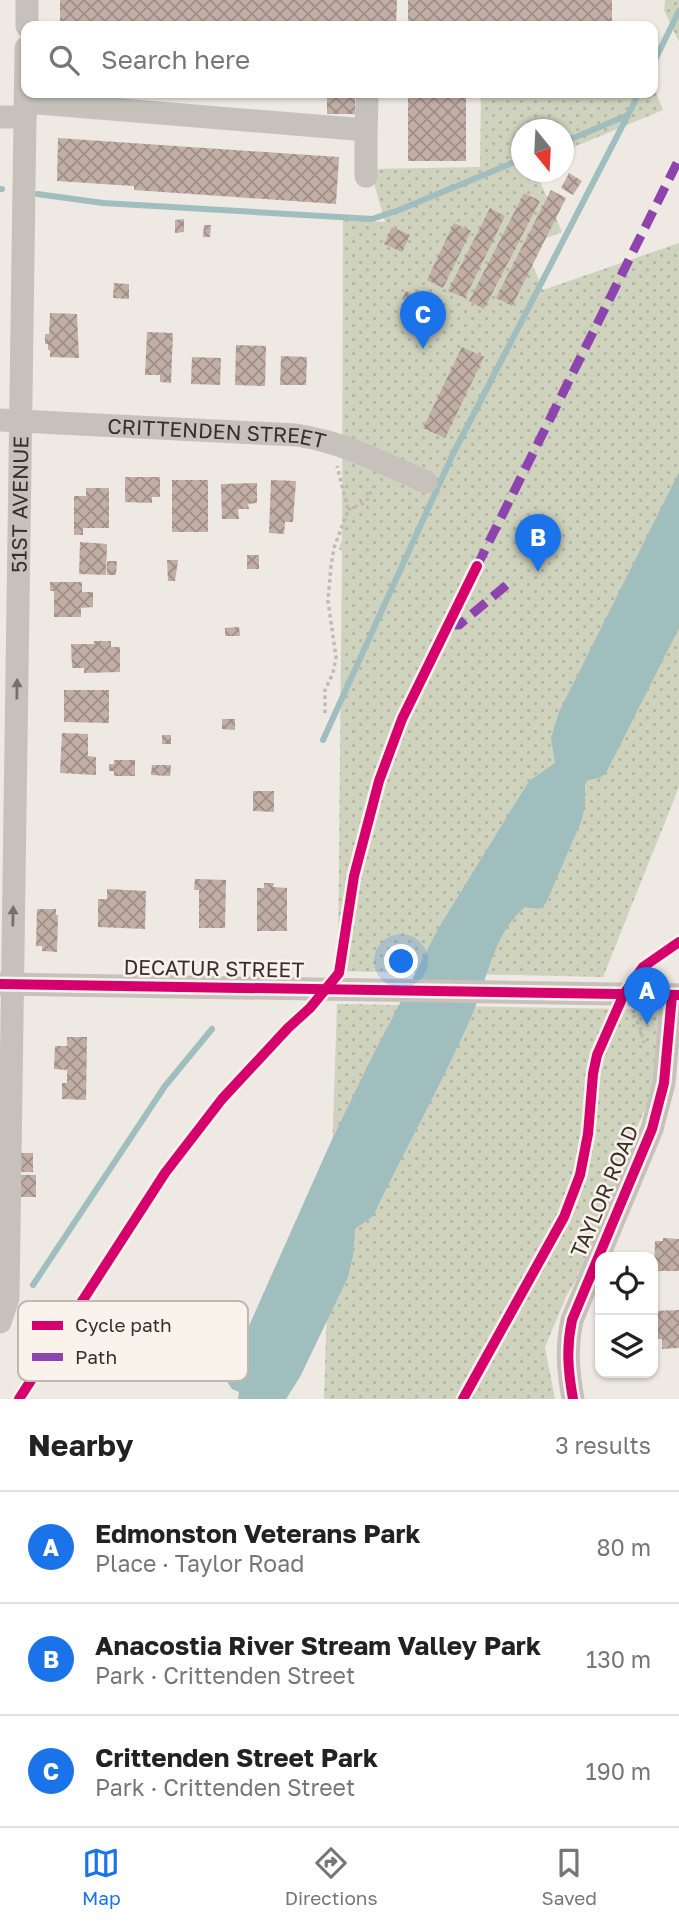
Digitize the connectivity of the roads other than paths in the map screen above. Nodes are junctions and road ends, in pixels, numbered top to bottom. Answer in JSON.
{"nodes":[{"id":1,"x":27,"y":0,"type":"edge"},
{"id":2,"x":27,"y":21,"type":"edge"},
{"id":3,"x":25,"y":98,"type":"edge"},
{"id":4,"x":368,"y":102,"type":"dead end"},
{"id":5,"x":25,"y":110,"type":"junction"},
{"id":6,"x":0,"y":117,"type":"edge"},
{"id":7,"x":366,"y":130,"type":"junction"},
{"id":8,"x":366,"y":176,"type":"dead end"},
{"id":9,"x":10,"y":420,"type":"edge"},
{"id":10,"x":426,"y":482,"type":"dead end"},
{"id":11,"x":6,"y":984,"type":"edge"},
{"id":12,"x":676,"y":995,"type":"edge"},
{"id":13,"x":0,"y":1322,"type":"edge"},
{"id":14,"x":573,"y":1399,"type":"edge"}],
"edges":[{"from":1,"to":2,"type":"street"},
{"from":3,"to":5,"type":"street","name":"51ST AVENUE"},
{"from":4,"to":7,"type":"street"},
{"from":5,"to":6,"type":"street"},
{"from":5,"to":7,"type":"street"},
{"from":5,"to":9,"type":"street","name":"51ST AVENUE"},
{"from":7,"to":8,"type":"street"},
{"from":9,"to":10,"type":"street","name":"CRITTENDEN STREET"},
{"from":11,"to":9,"type":"street","name":"51ST AVENUE","one_way":true},
{"from":11,"to":12,"type":"street","name":"DECATUR STREET"},
{"from":11,"to":13,"type":"street","name":"51ST AVENUE"},
{"from":12,"to":14,"type":"street","name":"TAYLOR ROAD"}]}
